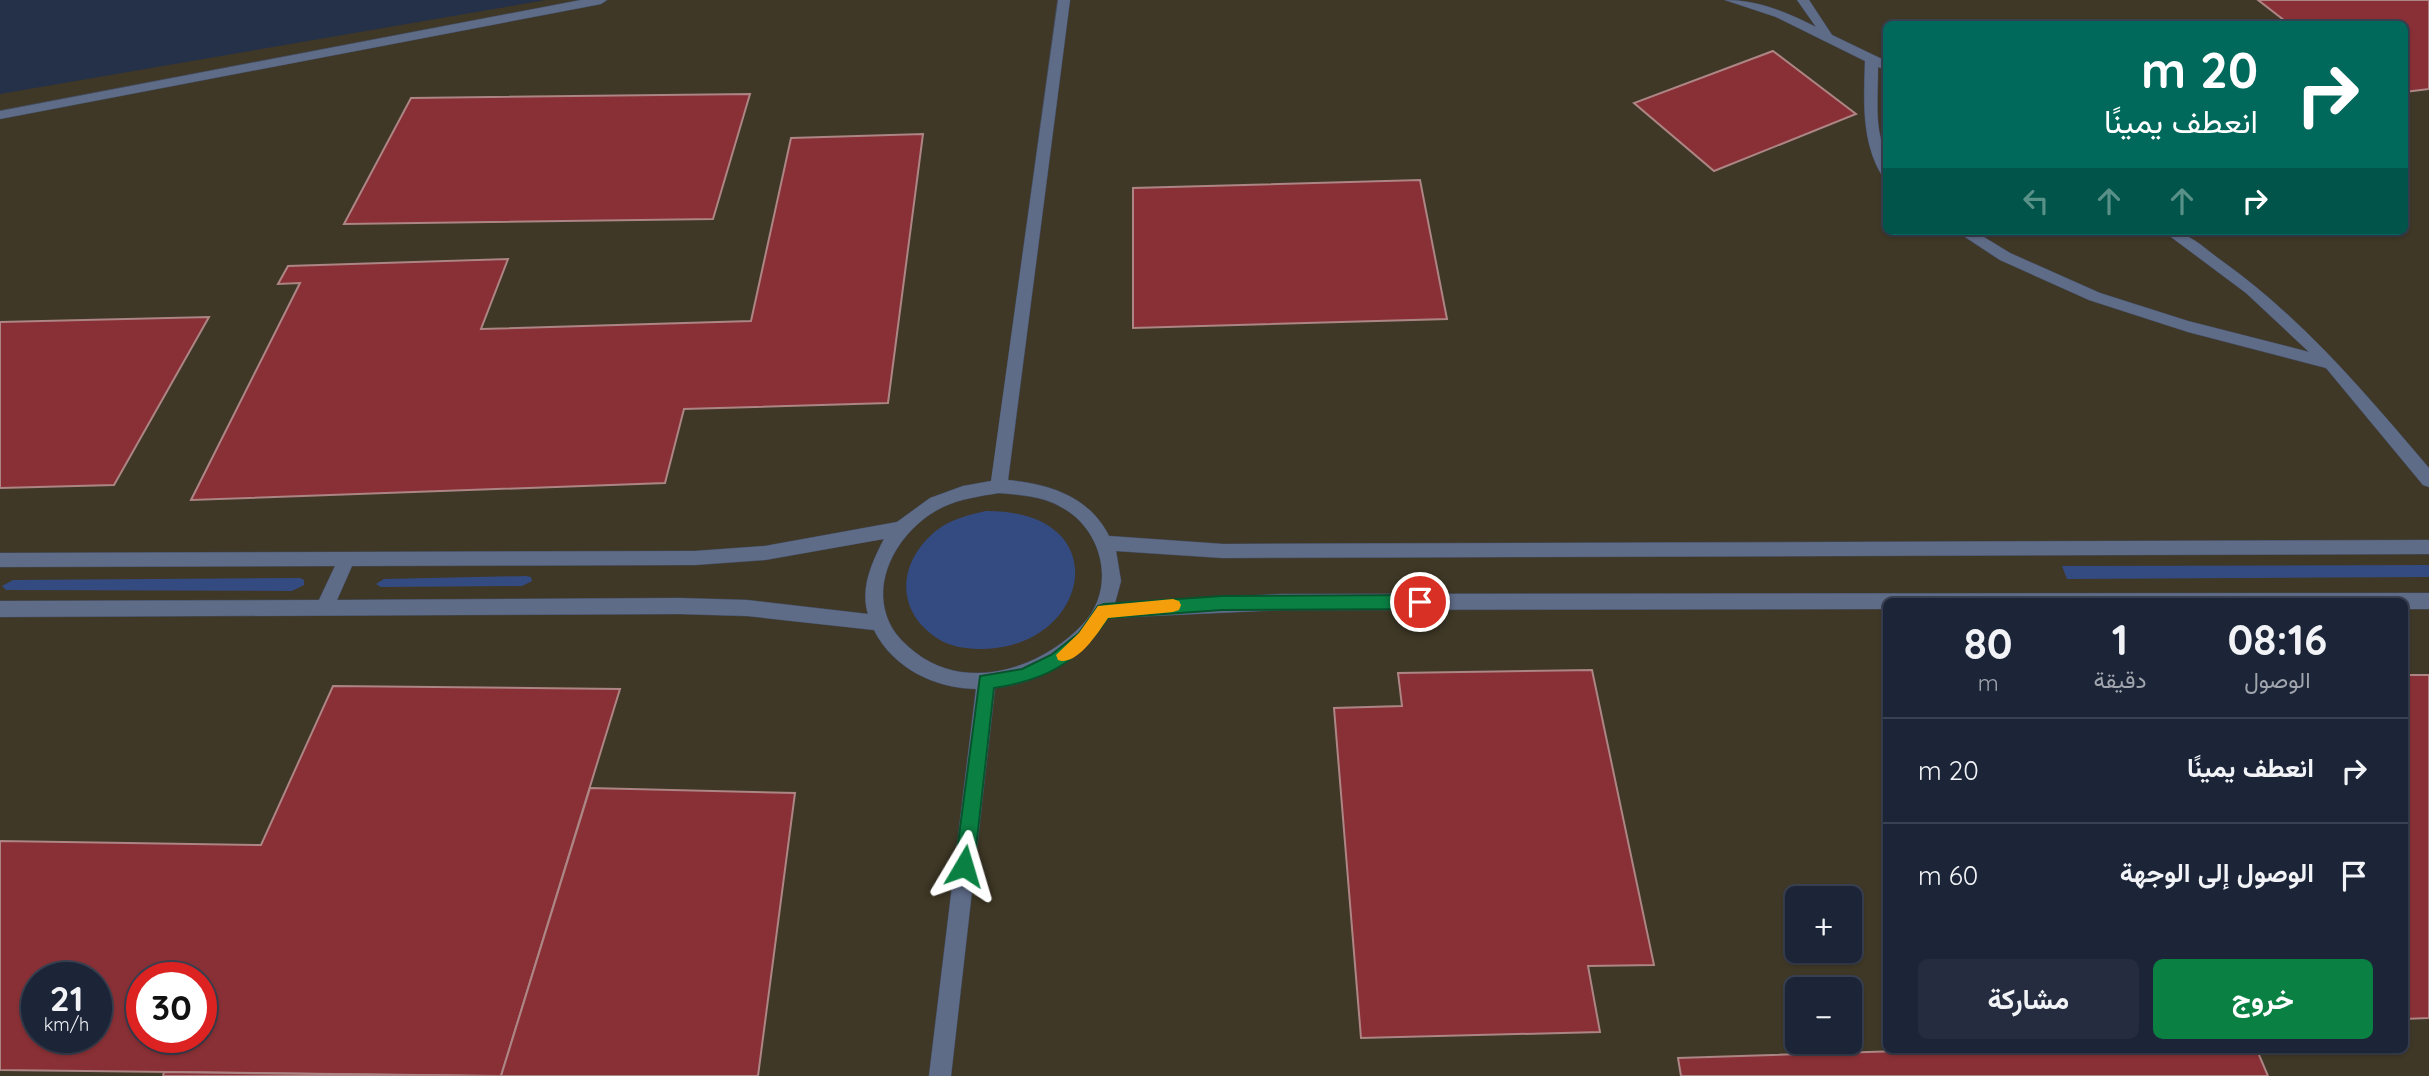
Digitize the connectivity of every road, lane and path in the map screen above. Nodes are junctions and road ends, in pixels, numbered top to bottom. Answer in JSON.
{"nodes":[{"id":1,"x":601,"y":0,"type":"edge"},
{"id":2,"x":1065,"y":0,"type":"edge"},
{"id":3,"x":1731,"y":0,"type":"edge"},
{"id":4,"x":1803,"y":0,"type":"edge"},
{"id":5,"x":1829,"y":36,"type":"junction"},
{"id":6,"x":1872,"y":58,"type":"junction"},
{"id":7,"x":1883,"y":64,"type":"edge"},
{"id":8,"x":0,"y":115,"type":"edge"},
{"id":9,"x":1883,"y":164,"type":"edge"},
{"id":10,"x":1970,"y":235,"type":"edge"},
{"id":11,"x":2176,"y":235,"type":"edge"},
{"id":12,"x":2331,"y":364,"type":"junction"},
{"id":13,"x":2429,"y":480,"type":"edge"},
{"id":14,"x":999,"y":486,"type":"junction"},
{"id":15,"x":900,"y":529,"type":"junction"},
{"id":16,"x":1105,"y":543,"type":"junction"},
{"id":17,"x":2429,"y":547,"type":"edge"},
{"id":18,"x":347,"y":559,"type":"junction"},
{"id":19,"x":0,"y":560,"type":"edge"},
{"id":20,"x":1883,"y":601,"type":"edge"},
{"id":21,"x":2408,"y":601,"type":"edge"},
{"id":22,"x":2429,"y":601,"type":"edge"},
{"id":23,"x":324,"y":608,"type":"junction"},
{"id":24,"x":0,"y":609,"type":"edge"},
{"id":25,"x":1104,"y":611,"type":"junction"},
{"id":26,"x":879,"y":623,"type":"junction"},
{"id":27,"x":986,"y":681,"type":"junction"},
{"id":28,"x":940,"y":1076,"type":"edge"}],
"edges":[{"from":1,"to":8,"type":"street"},
{"from":2,"to":14,"type":"street"},
{"from":3,"to":5,"type":"street"},
{"from":4,"to":5,"type":"street"},
{"from":5,"to":6,"type":"street"},
{"from":6,"to":7,"type":"street"},
{"from":6,"to":9,"type":"street"},
{"from":10,"to":12,"type":"street"},
{"from":11,"to":12,"type":"street"},
{"from":12,"to":13,"type":"street"},
{"from":14,"to":15,"type":"street"},
{"from":14,"to":16,"type":"street"},
{"from":15,"to":18,"type":"street"},
{"from":15,"to":26,"type":"street"},
{"from":16,"to":17,"type":"street"},
{"from":16,"to":25,"type":"street"},
{"from":18,"to":19,"type":"street"},
{"from":18,"to":23,"type":"street"},
{"from":20,"to":25,"type":"street"},
{"from":21,"to":22,"type":"street"},
{"from":23,"to":24,"type":"street"},
{"from":23,"to":26,"type":"street"},
{"from":25,"to":27,"type":"street"},
{"from":26,"to":27,"type":"street"},
{"from":27,"to":28,"type":"street"}]}
